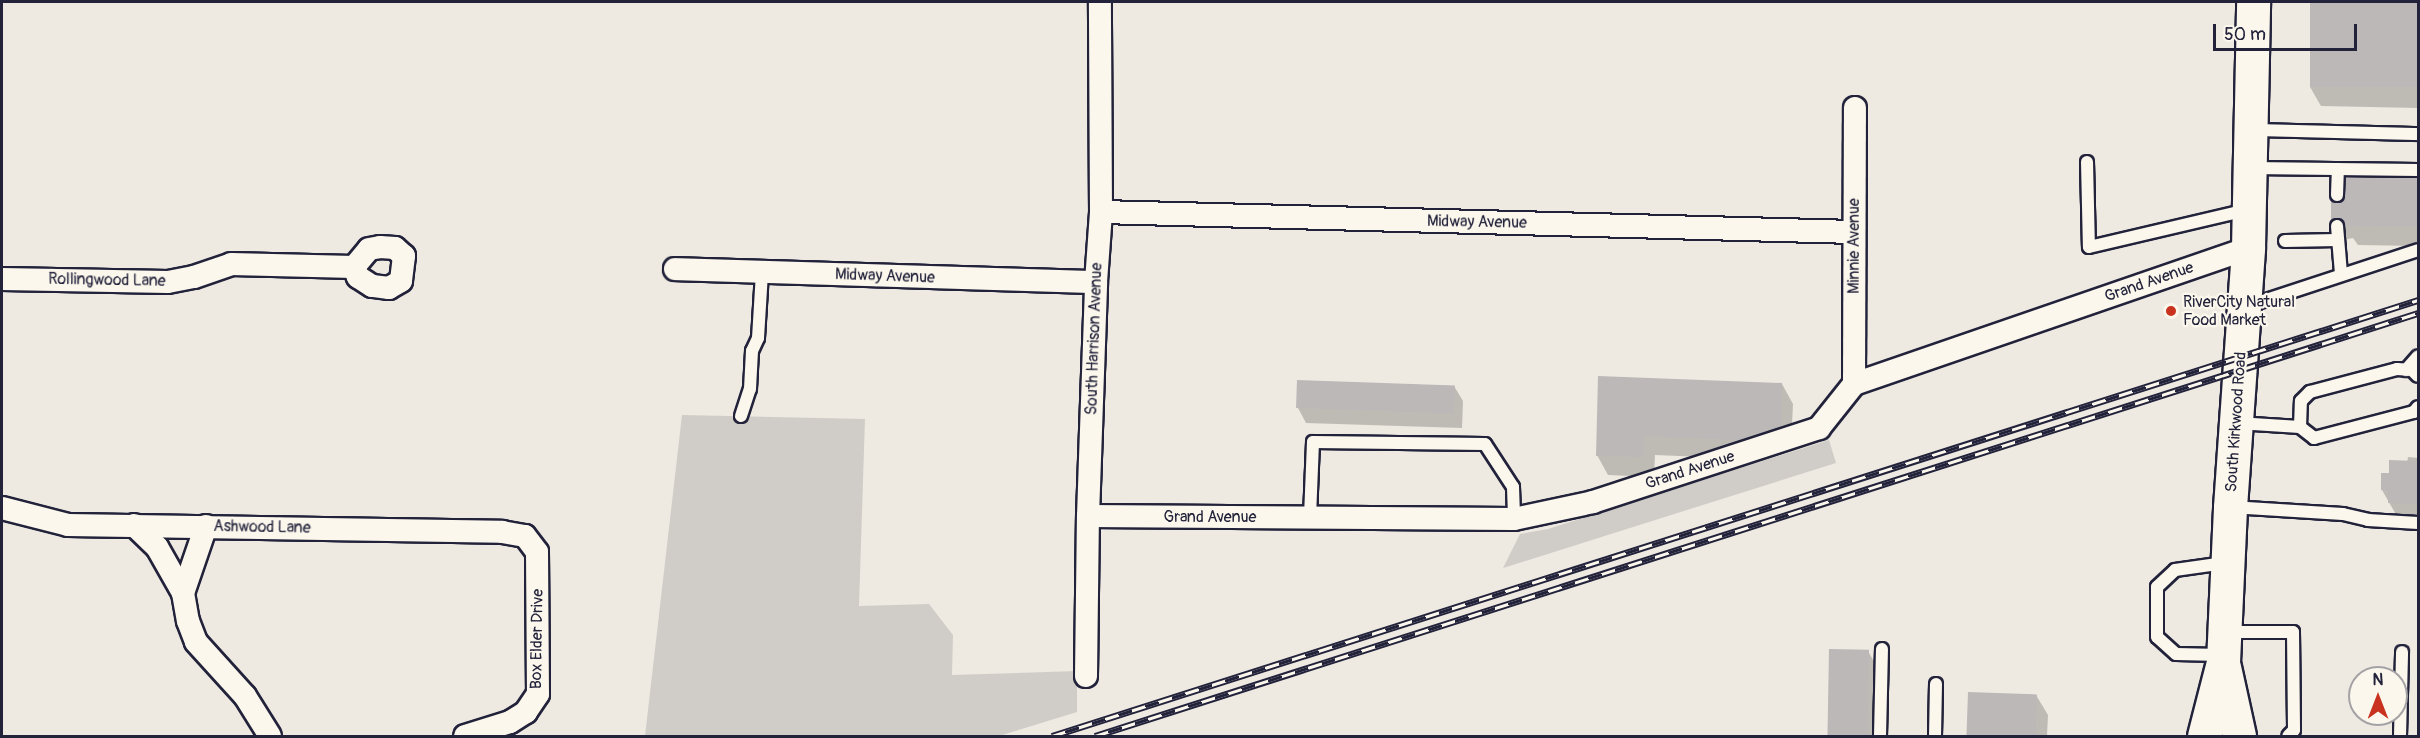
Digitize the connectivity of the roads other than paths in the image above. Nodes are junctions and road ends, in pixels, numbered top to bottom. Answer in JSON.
{"nodes":[{"id":1,"x":1101,"y":2,"type":"edge"},
{"id":2,"x":2253,"y":2,"type":"edge"},
{"id":3,"x":1855,"y":108,"type":"dead end"},
{"id":4,"x":2251,"y":130,"type":"junction"},
{"id":5,"x":2418,"y":134,"type":"edge"},
{"id":6,"x":2087,"y":162,"type":"dead end"},
{"id":7,"x":2250,"y":168,"type":"junction"},
{"id":8,"x":2338,"y":169,"type":"junction"},
{"id":9,"x":2418,"y":170,"type":"edge"},
{"id":10,"x":2337,"y":195,"type":"dead end"},
{"id":11,"x":2249,"y":209,"type":"junction"},
{"id":12,"x":1101,"y":212,"type":"junction"},
{"id":13,"x":2337,"y":226,"type":"dead end"},
{"id":14,"x":1854,"y":232,"type":"junction"},
{"id":15,"x":2338,"y":240,"type":"junction"},
{"id":16,"x":2285,"y":241,"type":"dead end"},
{"id":17,"x":2248,"y":248,"type":"junction"},
{"id":18,"x":2418,"y":250,"type":"edge"},
{"id":19,"x":354,"y":267,"type":"dead end"},
{"id":20,"x":675,"y":269,"type":"dead end"},
{"id":21,"x":762,"y":272,"type":"junction"},
{"id":22,"x":2341,"y":274,"type":"junction"},
{"id":23,"x":2,"y":279,"type":"edge"},
{"id":24,"x":1096,"y":282,"type":"junction"},
{"id":25,"x":2244,"y":308,"type":"junction"},
{"id":26,"x":2418,"y":356,"type":"edge"},
{"id":27,"x":2406,"y":370,"type":"junction"},
{"id":28,"x":2418,"y":376,"type":"edge"},
{"id":29,"x":1854,"y":384,"type":"junction"},
{"id":30,"x":2418,"y":407,"type":"edge"},
{"id":31,"x":741,"y":417,"type":"dead end"},
{"id":32,"x":2237,"y":423,"type":"junction"},
{"id":33,"x":2300,"y":427,"type":"junction"},
{"id":34,"x":2229,"y":507,"type":"junction"},
{"id":35,"x":2,"y":508,"type":"edge"},
{"id":36,"x":1088,"y":516,"type":"junction"},
{"id":37,"x":1310,"y":517,"type":"junction"},
{"id":38,"x":1514,"y":519,"type":"junction"},
{"id":39,"x":2418,"y":523,"type":"edge"},
{"id":40,"x":134,"y":525,"type":"junction"},
{"id":41,"x":206,"y":526,"type":"junction"},
{"id":42,"x":525,"y":536,"type":"joint"},
{"id":43,"x":2226,"y":563,"type":"junction"},
{"id":44,"x":183,"y":593,"type":"junction"},
{"id":45,"x":1882,"y":649,"type":"dead end"},
{"id":46,"x":2223,"y":650,"type":"junction"},
{"id":47,"x":2402,"y":652,"type":"dead end"},
{"id":48,"x":1086,"y":676,"type":"dead end"},
{"id":49,"x":1936,"y":684,"type":"dead end"},
{"id":50,"x":270,"y":736,"type":"edge"},
{"id":51,"x":465,"y":736,"type":"edge"},
{"id":52,"x":1880,"y":736,"type":"edge"},
{"id":53,"x":1935,"y":736,"type":"edge"},
{"id":54,"x":2204,"y":736,"type":"edge"},
{"id":55,"x":2239,"y":736,"type":"edge"},
{"id":56,"x":2288,"y":736,"type":"edge"},
{"id":57,"x":2400,"y":736,"type":"edge"}],
"edges":[{"from":1,"to":12,"type":"street","name":"South Harrison Avenue"},
{"from":2,"to":4,"type":"main road","name":"South Kirkwood Road"},
{"from":3,"to":14,"type":"street","name":"Minnie Avenue"},
{"from":4,"to":5,"type":"lane"},
{"from":4,"to":7,"type":"main road","name":"South Kirkwood Road"},
{"from":6,"to":11,"type":"lane"},
{"from":7,"to":8,"type":"lane"},
{"from":7,"to":11,"type":"main road","name":"South Kirkwood Road"},
{"from":8,"to":9,"type":"lane"},
{"from":8,"to":10,"type":"lane"},
{"from":11,"to":17,"type":"main road","name":"South Kirkwood Road"},
{"from":12,"to":14,"type":"street","name":"Midway Avenue"},
{"from":12,"to":24,"type":"street","name":"South Harrison Avenue"},
{"from":13,"to":15,"type":"lane"},
{"from":14,"to":29,"type":"street","name":"Minnie Avenue"},
{"from":15,"to":16,"type":"lane"},
{"from":15,"to":22,"type":"lane"},
{"from":17,"to":25,"type":"main road","name":"South Kirkwood Road"},
{"from":17,"to":29,"type":"street","name":"Grand Avenue"},
{"from":18,"to":22,"type":"lane"},
{"from":19,"to":23,"type":"street","name":"Rollingwood Lane"},
{"from":20,"to":21,"type":"street","name":"Midway Avenue"},
{"from":21,"to":24,"type":"street","name":"Midway Avenue"},
{"from":21,"to":31,"type":"lane"},
{"from":22,"to":25,"type":"lane"},
{"from":24,"to":36,"type":"street","name":"South Harrison Avenue"},
{"from":25,"to":32,"type":"main road","name":"South Kirkwood Road"},
{"from":26,"to":27,"type":"lane"},
{"from":27,"to":28,"type":"lane"},
{"from":27,"to":33,"type":"lane"},
{"from":29,"to":38,"type":"street","name":"Grand Avenue"},
{"from":30,"to":33,"type":"lane"},
{"from":32,"to":33,"type":"lane"},
{"from":32,"to":34,"type":"main road","name":"South Kirkwood Road"},
{"from":34,"to":39,"type":"lane"},
{"from":34,"to":43,"type":"main road","name":"South Kirkwood Road"},
{"from":35,"to":40,"type":"street","name":"Ashwood Lane"},
{"from":36,"to":37,"type":"street","name":"Grand Avenue"},
{"from":36,"to":48,"type":"street","name":"South Harrison Avenue"},
{"from":37,"to":38,"type":"street","name":"Grand Avenue"},
{"from":37,"to":38,"type":"lane"},
{"from":40,"to":41,"type":"street","name":"Ashwood Lane"},
{"from":40,"to":44,"type":"street"},
{"from":41,"to":42,"type":"street","name":"Ashwood Lane"},
{"from":41,"to":44,"type":"street"},
{"from":42,"to":51,"type":"street","name":"Box Elder Drive"},
{"from":43,"to":46,"type":"main road","name":"South Kirkwood Road"},
{"from":43,"to":46,"type":"lane"},
{"from":44,"to":50,"type":"street"},
{"from":45,"to":52,"type":"lane"},
{"from":46,"to":54,"type":"main road","name":"South Kirkwood Road"},
{"from":46,"to":55,"type":"main road","name":"South Kirkwood Road"},
{"from":46,"to":56,"type":"lane"},
{"from":47,"to":57,"type":"lane"},
{"from":49,"to":53,"type":"lane"}]}
